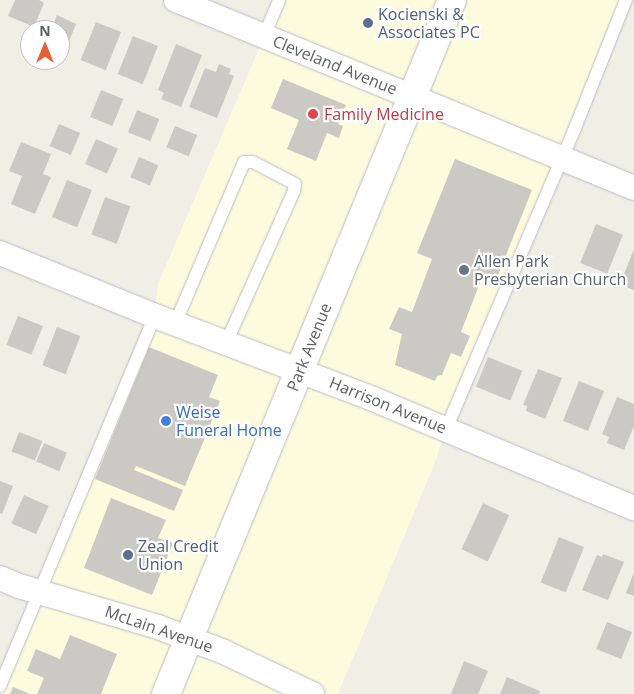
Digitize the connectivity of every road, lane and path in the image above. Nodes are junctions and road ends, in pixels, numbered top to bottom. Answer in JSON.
{"nodes":[{"id":1,"x":176,"y":0,"type":"edge"},
{"id":2,"x":279,"y":0,"type":"edge"},
{"id":3,"x":452,"y":0,"type":"edge"},
{"id":4,"x":626,"y":0,"type":"edge"},
{"id":5,"x":264,"y":36,"type":"junction"},
{"id":6,"x":412,"y":97,"type":"junction"},
{"id":7,"x":561,"y":158,"type":"junction"},
{"id":8,"x":634,"y":188,"type":"edge"},
{"id":9,"x":0,"y":253,"type":"edge"},
{"id":10,"x":165,"y":320,"type":"junction"},
{"id":11,"x":226,"y":343,"type":"junction"},
{"id":12,"x":300,"y":370,"type":"junction"},
{"id":13,"x":446,"y":429,"type":"junction"},
{"id":14,"x":634,"y":508,"type":"edge"},
{"id":15,"x":0,"y":578,"type":"edge"},
{"id":16,"x":40,"y":591,"type":"junction"},
{"id":17,"x":188,"y":639,"type":"junction"},
{"id":18,"x":0,"y":686,"type":"edge"},
{"id":19,"x":166,"y":694,"type":"edge"},
{"id":20,"x":312,"y":694,"type":"edge"}],
"edges":[{"from":1,"to":5,"type":"street","name":"Cleveland Avenue"},
{"from":2,"to":5,"type":"lane"},
{"from":3,"to":6,"type":"street","name":"Park Avenue"},
{"from":4,"to":7,"type":"lane"},
{"from":5,"to":6,"type":"street","name":"Cleveland Avenue"},
{"from":6,"to":7,"type":"street","name":"Cleveland Avenue"},
{"from":6,"to":12,"type":"street","name":"Park Avenue"},
{"from":7,"to":8,"type":"street","name":"Cleveland Avenue"},
{"from":7,"to":13,"type":"lane"},
{"from":9,"to":10,"type":"street","name":"Harrison Avenue"},
{"from":10,"to":11,"type":"street","name":"Harrison Avenue"},
{"from":10,"to":11,"type":"lane"},
{"from":10,"to":16,"type":"lane"},
{"from":11,"to":12,"type":"street","name":"Harrison Avenue"},
{"from":12,"to":13,"type":"street","name":"Harrison Avenue"},
{"from":12,"to":17,"type":"street","name":"Park Avenue"},
{"from":13,"to":14,"type":"street","name":"Harrison Avenue"},
{"from":15,"to":16,"type":"street","name":"McLain Avenue"},
{"from":16,"to":17,"type":"street","name":"McLain Avenue"},
{"from":16,"to":18,"type":"lane"},
{"from":17,"to":19,"type":"street","name":"Park Avenue"},
{"from":17,"to":20,"type":"street","name":"McLain Avenue"}]}
